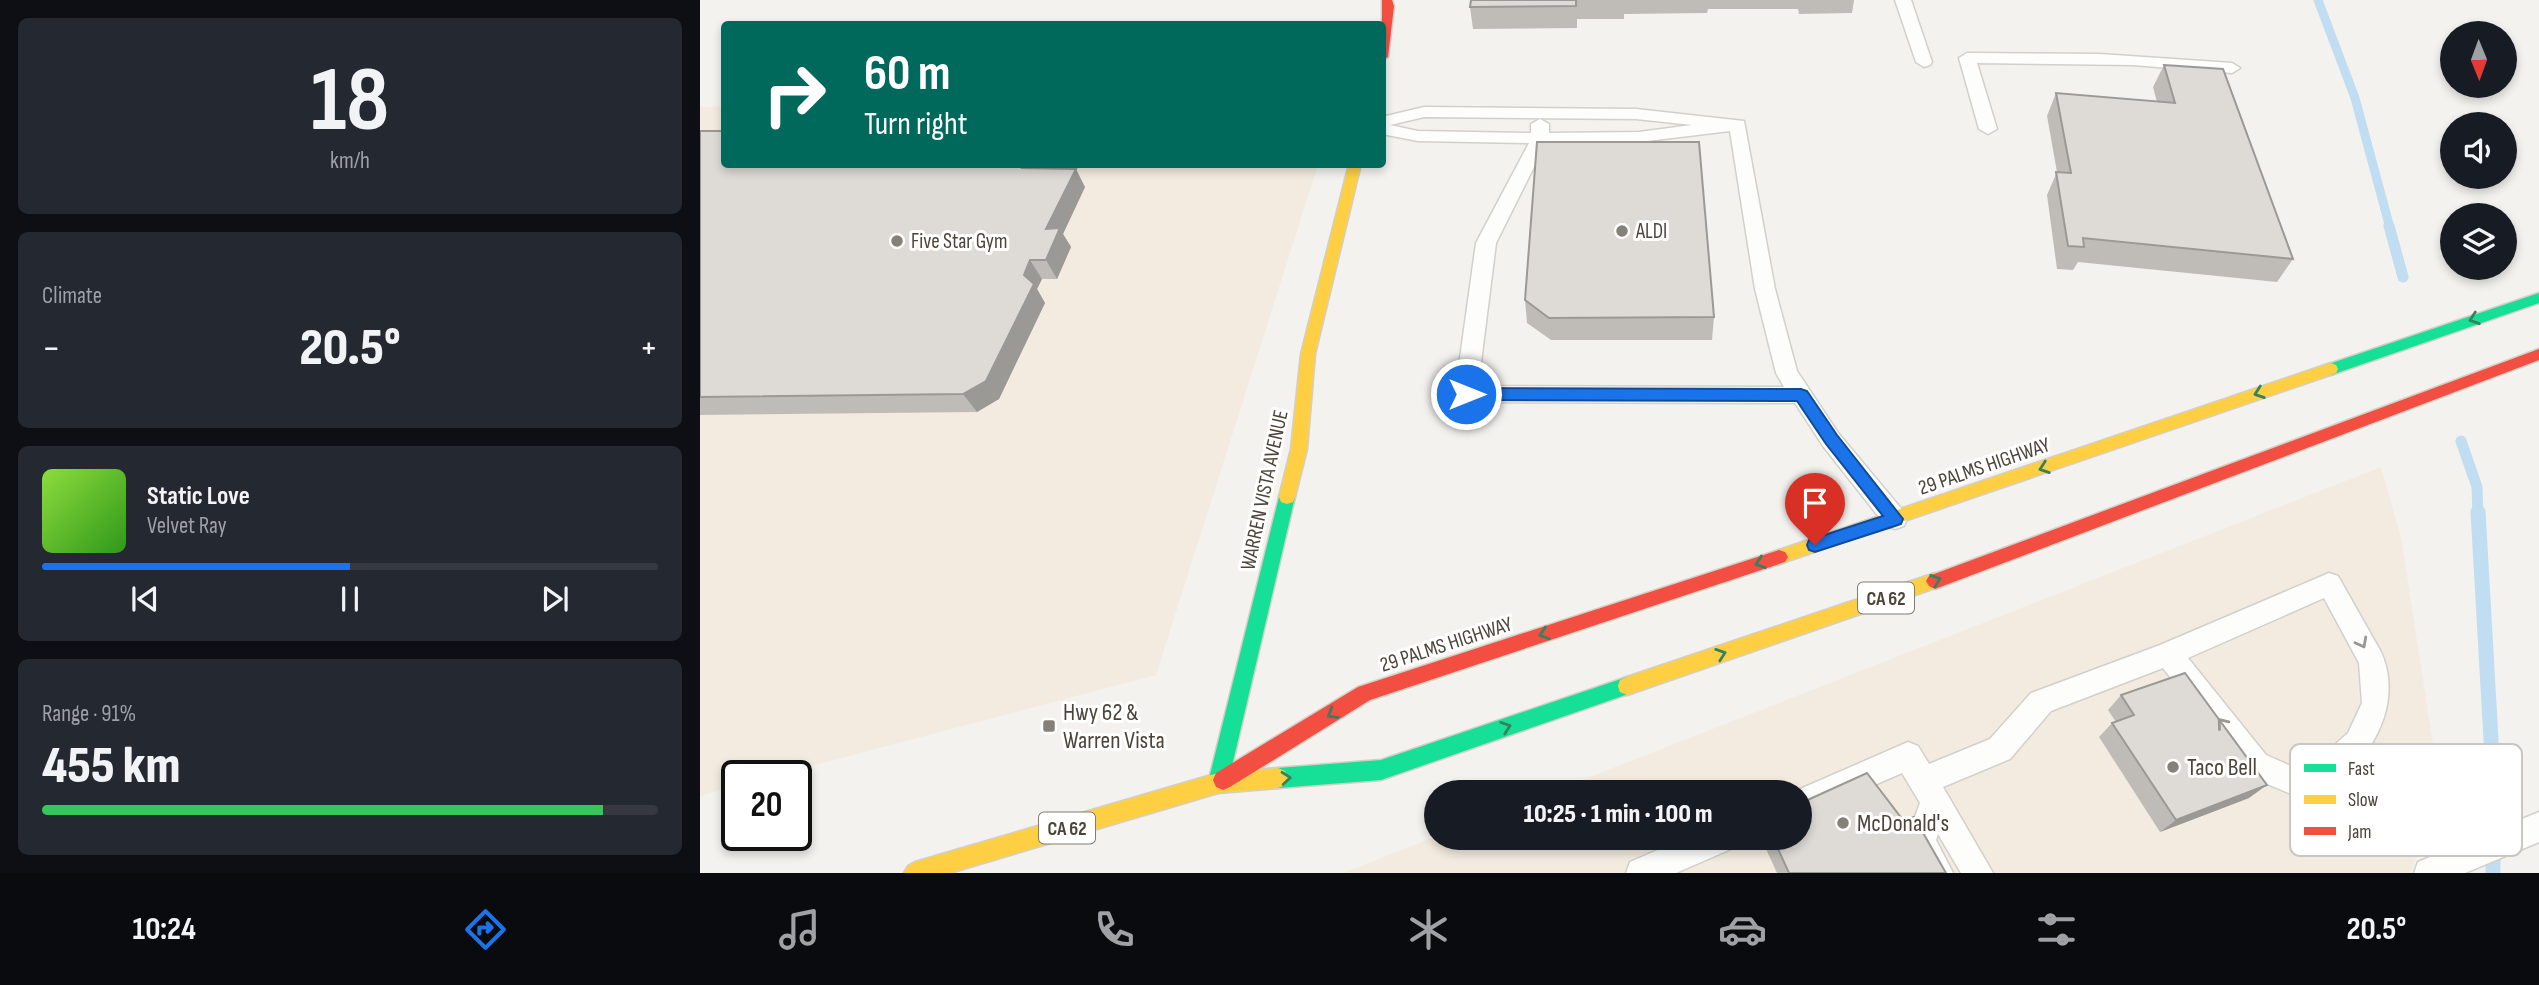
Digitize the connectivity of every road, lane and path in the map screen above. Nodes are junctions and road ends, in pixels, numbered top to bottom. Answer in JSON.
{"nodes":[{"id":1,"x":1387,"y":0,"type":"edge"},
{"id":2,"x":1903,"y":0,"type":"edge"},
{"id":3,"x":1386,"y":28,"type":"edge"},
{"id":4,"x":1924,"y":62,"type":"dead end"},
{"id":5,"x":2232,"y":68,"type":"dead end"},
{"id":6,"x":1541,"y":114,"type":"junction"},
{"id":7,"x":1386,"y":121,"type":"edge"},
{"id":8,"x":1738,"y":125,"type":"junction"},
{"id":9,"x":1988,"y":129,"type":"dead end"},
{"id":10,"x":1386,"y":130,"type":"edge"},
{"id":11,"x":1540,"y":138,"type":"junction"},
{"id":12,"x":1354,"y":168,"type":"edge"},
{"id":13,"x":2539,"y":298,"type":"edge"},
{"id":14,"x":2539,"y":354,"type":"edge"},
{"id":15,"x":1801,"y":395,"type":"junction"},
{"id":16,"x":1895,"y":519,"type":"junction"},
{"id":17,"x":2168,"y":654,"type":"junction"},
{"id":18,"x":2357,"y":744,"type":"edge"},
{"id":19,"x":2290,"y":780,"type":"edge"},
{"id":20,"x":1217,"y":783,"type":"junction"},
{"id":21,"x":1929,"y":792,"type":"junction"},
{"id":22,"x":1812,"y":798,"type":"edge"},
{"id":23,"x":2539,"y":827,"type":"edge"},
{"id":24,"x":2522,"y":834,"type":"edge"},
{"id":25,"x":1693,"y":850,"type":"edge"},
{"id":26,"x":2470,"y":856,"type":"edge"},
{"id":27,"x":915,"y":873,"type":"edge"},
{"id":28,"x":1641,"y":873,"type":"edge"},
{"id":29,"x":1938,"y":873,"type":"edge"},
{"id":30,"x":1978,"y":873,"type":"edge"},
{"id":31,"x":2429,"y":873,"type":"edge"}],
"edges":[{"from":1,"to":3,"type":"main road"},
{"from":2,"to":4,"type":"lane"},
{"from":5,"to":9,"type":"lane"},
{"from":6,"to":7,"type":"lane"},
{"from":6,"to":8,"type":"lane"},
{"from":6,"to":11,"type":"lane"},
{"from":8,"to":11,"type":"lane"},
{"from":8,"to":15,"type":"lane"},
{"from":10,"to":11,"type":"lane"},
{"from":11,"to":15,"type":"lane"},
{"from":12,"to":20,"type":"main road","name":"WARREN VISTA AVENUE"},
{"from":13,"to":16,"type":"main road","name":"29 PALMS HIGHWAY","number":"CA 62","one_way":true},
{"from":20,"to":14,"type":"main road","name":"29 PALMS HIGHWAY","number":"CA 62","one_way":true},
{"from":15,"to":16,"type":"lane"},
{"from":16,"to":20,"type":"main road","name":"29 PALMS HIGHWAY","number":"CA 62","one_way":true},
{"from":17,"to":18,"type":"lane","one_way":true},
{"from":19,"to":17,"type":"lane","one_way":true},
{"from":17,"to":21,"type":"lane"},
{"from":20,"to":27,"type":"main road","name":"29 PALMS HIGHWAY","number":"CA 62"},
{"from":21,"to":22,"type":"lane"},
{"from":21,"to":29,"type":"lane"},
{"from":21,"to":30,"type":"lane"},
{"from":23,"to":24,"type":"lane"},
{"from":25,"to":28,"type":"lane"},
{"from":26,"to":31,"type":"lane"}]}
